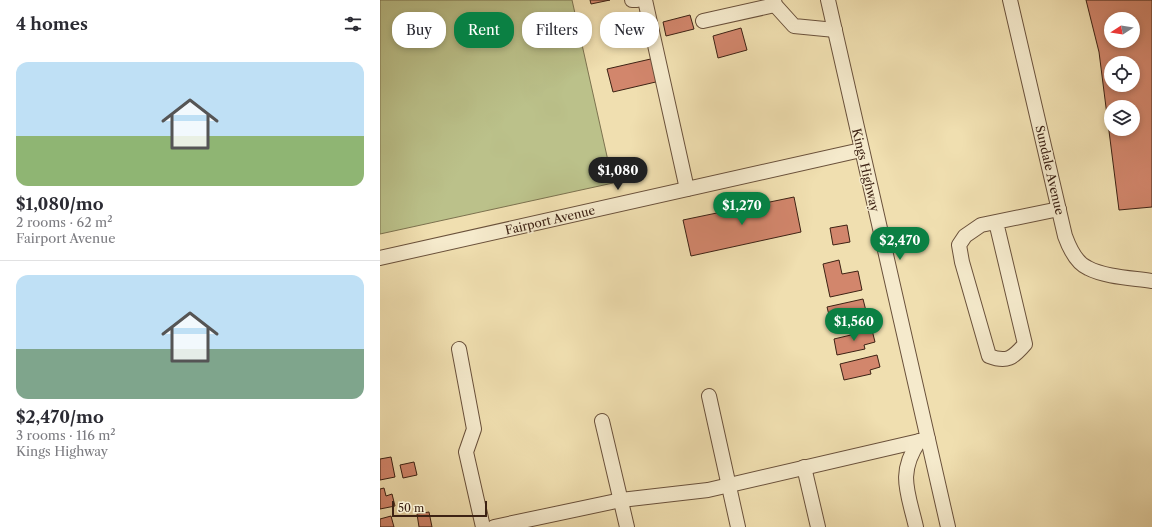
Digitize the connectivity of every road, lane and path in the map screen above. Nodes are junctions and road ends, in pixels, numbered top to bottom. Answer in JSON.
{"nodes":[{"id":1,"x":632,"y":0,"type":"edge"},
{"id":2,"x":637,"y":0,"type":"edge"},
{"id":3,"x":645,"y":0,"type":"edge"},
{"id":4,"x":828,"y":0,"type":"edge"},
{"id":5,"x":1010,"y":0,"type":"edge"},
{"id":6,"x":774,"y":2,"type":"edge"},
{"id":7,"x":703,"y":22,"type":"dead end"},
{"id":8,"x":835,"y":30,"type":"junction"},
{"id":9,"x":861,"y":150,"type":"junction"},
{"id":10,"x":687,"y":189,"type":"junction"},
{"id":11,"x":1059,"y":209,"type":"junction"},
{"id":12,"x":996,"y":222,"type":"junction"},
{"id":13,"x":380,"y":258,"type":"edge"},
{"id":14,"x":1152,"y":281,"type":"edge"},
{"id":15,"x":459,"y":349,"type":"dead end"},
{"id":16,"x":709,"y":396,"type":"dead end"},
{"id":17,"x":602,"y":420,"type":"dead end"},
{"id":18,"x":923,"y":440,"type":"junction"},
{"id":19,"x":804,"y":467,"type":"junction"},
{"id":20,"x":729,"y":484,"type":"junction"},
{"id":21,"x":621,"y":500,"type":"junction"},
{"id":22,"x":482,"y":527,"type":"edge"},
{"id":23,"x":494,"y":527,"type":"edge"},
{"id":24,"x":627,"y":527,"type":"edge"},
{"id":25,"x":738,"y":527,"type":"edge"},
{"id":26,"x":818,"y":527,"type":"edge"},
{"id":27,"x":916,"y":527,"type":"edge"},
{"id":28,"x":948,"y":527,"type":"edge"}],
"edges":[{"from":1,"to":2,"type":"street"},
{"from":3,"to":10,"type":"street"},
{"from":4,"to":8,"type":"street","name":"Kings Highway"},
{"from":5,"to":11,"type":"street","name":"Sundale Avenue"},
{"from":6,"to":7,"type":"street"},
{"from":6,"to":8,"type":"street"},
{"from":8,"to":9,"type":"street","name":"Kings Highway"},
{"from":9,"to":10,"type":"street","name":"Fairport Avenue"},
{"from":9,"to":18,"type":"street","name":"Kings Highway"},
{"from":10,"to":13,"type":"street","name":"Fairport Avenue"},
{"from":11,"to":12,"type":"street"},
{"from":11,"to":14,"type":"street","name":"Sundale Avenue"},
{"from":12,"to":12,"type":"street"},
{"from":15,"to":22,"type":"street"},
{"from":16,"to":20,"type":"street"},
{"from":17,"to":21,"type":"street"},
{"from":18,"to":19,"type":"street"},
{"from":18,"to":27,"type":"street"},
{"from":18,"to":28,"type":"street","name":"Kings Highway"},
{"from":19,"to":20,"type":"street"},
{"from":19,"to":26,"type":"street"},
{"from":20,"to":21,"type":"street"},
{"from":20,"to":25,"type":"street"},
{"from":21,"to":23,"type":"street"},
{"from":21,"to":24,"type":"street"}]}
